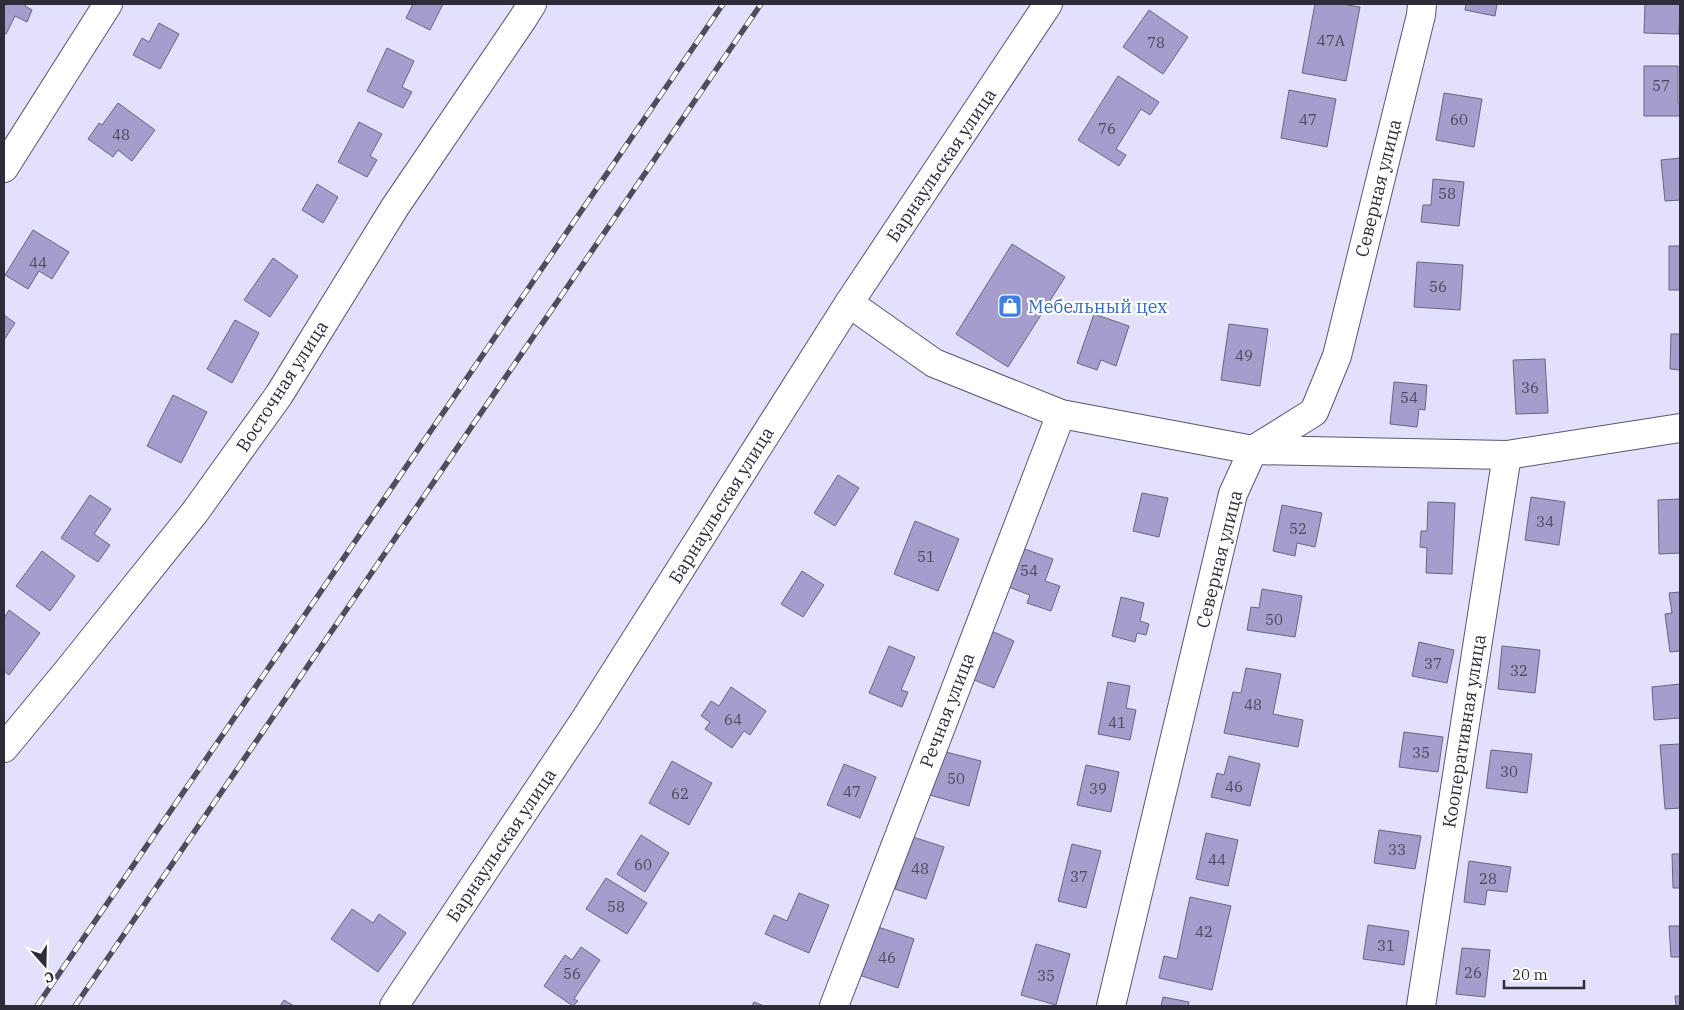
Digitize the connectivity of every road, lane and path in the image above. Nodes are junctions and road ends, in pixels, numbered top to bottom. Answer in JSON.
{"nodes":[{"id":1,"x":108,"y":4,"type":"edge"},
{"id":2,"x":532,"y":4,"type":"edge"},
{"id":3,"x":1048,"y":4,"type":"edge"},
{"id":4,"x":1422,"y":4,"type":"edge"},
{"id":5,"x":4,"y":168,"type":"edge"},
{"id":6,"x":849,"y":303,"type":"junction"},
{"id":7,"x":1060,"y":414,"type":"junction"},
{"id":8,"x":1680,"y":428,"type":"edge"},
{"id":9,"x":1254,"y":450,"type":"junction"},
{"id":10,"x":1507,"y":455,"type":"junction"},
{"id":11,"x":4,"y":748,"type":"edge"},
{"id":12,"x":394,"y":1006,"type":"edge"},
{"id":13,"x":834,"y":1006,"type":"edge"},
{"id":14,"x":1111,"y":1006,"type":"edge"},
{"id":15,"x":1421,"y":1006,"type":"edge"}],
"edges":[{"from":1,"to":5,"type":"street"},
{"from":2,"to":11,"type":"street","name":"Восточная улица"},
{"from":3,"to":6,"type":"street","name":"Барнаульская улица"},
{"from":4,"to":9,"type":"street","name":"Северная улица"},
{"from":6,"to":7,"type":"street"},
{"from":6,"to":12,"type":"street","name":"Барнаульская улица"},
{"from":7,"to":9,"type":"street"},
{"from":7,"to":13,"type":"street","name":"Речная улица"},
{"from":8,"to":10,"type":"street"},
{"from":9,"to":10,"type":"street"},
{"from":9,"to":14,"type":"street","name":"Северная улица"},
{"from":10,"to":15,"type":"street","name":"Кооперативная улица"}]}
